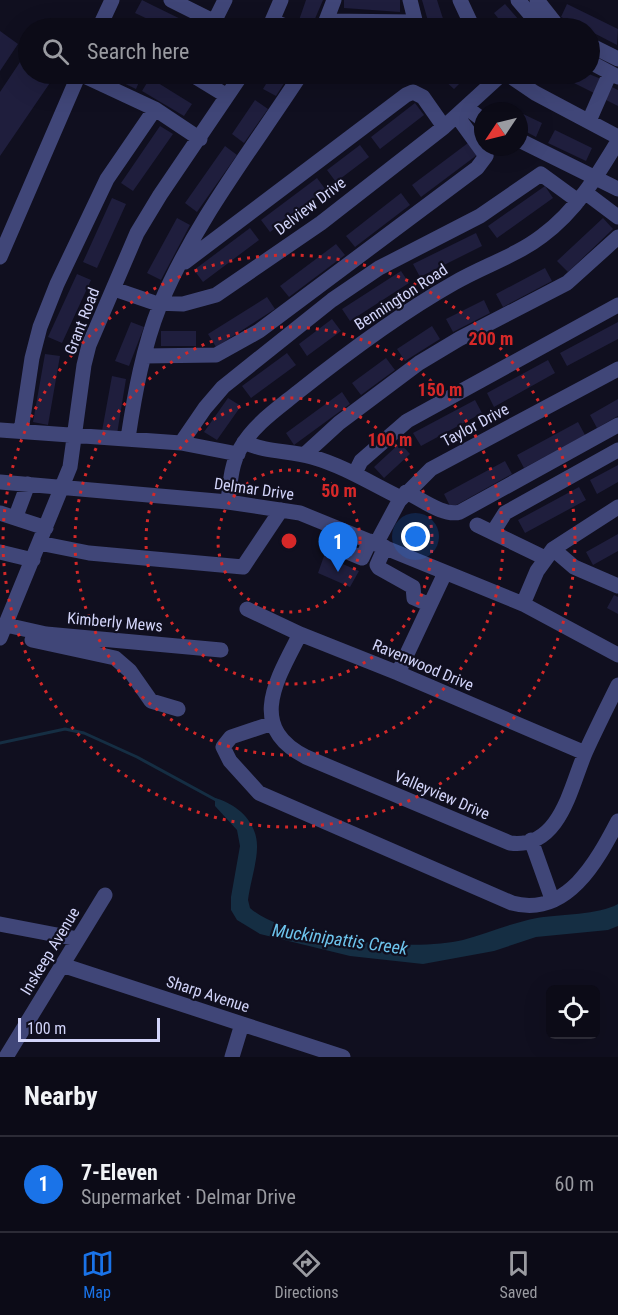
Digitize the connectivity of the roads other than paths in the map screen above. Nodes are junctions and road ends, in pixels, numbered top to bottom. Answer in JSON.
{"nodes":[{"id":1,"x":112,"y":0,"type":"edge"},
{"id":2,"x":171,"y":0,"type":"edge"},
{"id":3,"x":225,"y":0,"type":"edge"},
{"id":4,"x":280,"y":0,"type":"edge"},
{"id":5,"x":334,"y":0,"type":"edge"},
{"id":6,"x":410,"y":0,"type":"edge"},
{"id":7,"x":460,"y":0,"type":"edge"},
{"id":8,"x":518,"y":0,"type":"edge"},
{"id":9,"x":537,"y":0,"type":"edge"},
{"id":10,"x":105,"y":18,"type":"edge"},
{"id":11,"x":201,"y":18,"type":"edge"},
{"id":12,"x":216,"y":18,"type":"edge"},
{"id":13,"x":273,"y":18,"type":"edge"},
{"id":14,"x":328,"y":18,"type":"edge"},
{"id":15,"x":414,"y":18,"type":"edge"},
{"id":16,"x":468,"y":18,"type":"edge"},
{"id":17,"x":533,"y":18,"type":"edge"},
{"id":18,"x":551,"y":18,"type":"edge"},
{"id":19,"x":600,"y":50,"type":"edge"},
{"id":20,"x":618,"y":59,"type":"edge"},
{"id":21,"x":600,"y":67,"type":"edge"},
{"id":22,"x":614,"y":75,"type":"edge"},
{"id":23,"x":75,"y":84,"type":"edge"},
{"id":24,"x":101,"y":84,"type":"edge"},
{"id":25,"x":207,"y":84,"type":"edge"},
{"id":26,"x":235,"y":84,"type":"edge"},
{"id":27,"x":294,"y":84,"type":"edge"},
{"id":28,"x":491,"y":84,"type":"edge"},
{"id":29,"x":522,"y":84,"type":"edge"},
{"id":30,"x":227,"y":96,"type":"junction"},
{"id":31,"x":155,"y":109,"type":"junction"},
{"id":32,"x":462,"y":112,"type":"junction"},
{"id":33,"x":474,"y":117,"type":"edge"},
{"id":34,"x":589,"y":121,"type":"junction"},
{"id":35,"x":444,"y":128,"type":"junction"},
{"id":36,"x":200,"y":139,"type":"junction"},
{"id":37,"x":618,"y":139,"type":"edge"},
{"id":38,"x":528,"y":144,"type":"edge"},
{"id":39,"x":597,"y":177,"type":"junction"},
{"id":40,"x":618,"y":189,"type":"edge"},
{"id":41,"x":582,"y":197,"type":"junction"},
{"id":42,"x":618,"y":217,"type":"edge"},
{"id":43,"x":618,"y":237,"type":"edge"},
{"id":44,"x":1,"y":250,"type":"edge"},
{"id":45,"x":181,"y":265,"type":"junction"},
{"id":46,"x":114,"y":288,"type":"junction"},
{"id":47,"x":161,"y":303,"type":"junction"},
{"id":48,"x":618,"y":305,"type":"edge"},
{"id":49,"x":144,"y":356,"type":"junction"},
{"id":50,"x":618,"y":369,"type":"edge"},
{"id":51,"x":618,"y":425,"type":"edge"},
{"id":52,"x":0,"y":430,"type":"edge"},
{"id":53,"x":21,"y":431,"type":"junction"},
{"id":54,"x":73,"y":435,"type":"junction"},
{"id":55,"x":128,"y":438,"type":"junction"},
{"id":56,"x":181,"y":443,"type":"junction"},
{"id":57,"x":241,"y":448,"type":"junction"},
{"id":58,"x":618,"y":450,"type":"edge"},
{"id":59,"x":304,"y":455,"type":"junction"},
{"id":60,"x":354,"y":473,"type":"junction"},
{"id":61,"x":0,"y":482,"type":"edge"},
{"id":62,"x":28,"y":484,"type":"junction"},
{"id":63,"x":62,"y":487,"type":"junction"},
{"id":64,"x":404,"y":495,"type":"junction"},
{"id":65,"x":228,"y":502,"type":"junction"},
{"id":66,"x":618,"y":507,"type":"edge"},
{"id":67,"x":281,"y":510,"type":"junction"},
{"id":68,"x":0,"y":513,"type":"edge"},
{"id":69,"x":16,"y":516,"type":"junction"},
{"id":70,"x":477,"y":525,"type":"dead end"},
{"id":71,"x":46,"y":528,"type":"junction"},
{"id":72,"x":493,"y":532,"type":"junction"},
{"id":73,"x":39,"y":543,"type":"junction"},
{"id":74,"x":377,"y":544,"type":"junction"},
{"id":75,"x":0,"y":552,"type":"edge"},
{"id":76,"x":549,"y":554,"type":"junction"},
{"id":77,"x":411,"y":559,"type":"junction"},
{"id":78,"x":33,"y":560,"type":"junction"},
{"id":79,"x":445,"y":573,"type":"junction"},
{"id":80,"x":402,"y":580,"type":"junction"},
{"id":81,"x":618,"y":586,"type":"edge"},
{"id":82,"x":523,"y":604,"type":"junction"},
{"id":83,"x":430,"y":605,"type":"junction"},
{"id":84,"x":247,"y":609,"type":"dead end"},
{"id":85,"x":2,"y":633,"type":"edge"},
{"id":86,"x":300,"y":634,"type":"junction"},
{"id":87,"x":222,"y":650,"type":"dead end"},
{"id":88,"x":618,"y":655,"type":"edge"},
{"id":89,"x":398,"y":673,"type":"junction"},
{"id":90,"x":618,"y":685,"type":"edge"},
{"id":91,"x":614,"y":704,"type":"edge"},
{"id":92,"x":178,"y":709,"type":"dead end"},
{"id":93,"x":273,"y":723,"type":"junction"},
{"id":94,"x":585,"y":753,"type":"junction"},
{"id":95,"x":618,"y":821,"type":"edge"},
{"id":96,"x":531,"y":840,"type":"junction"},
{"id":97,"x":105,"y":895,"type":"dead end"},
{"id":98,"x":552,"y":899,"type":"junction"},
{"id":99,"x":0,"y":924,"type":"edge"},
{"id":100,"x":78,"y":939,"type":"junction"},
{"id":101,"x":62,"y":965,"type":"junction"},
{"id":102,"x":242,"y":1024,"type":"junction"},
{"id":103,"x":6,"y":1057,"type":"edge"},
{"id":104,"x":231,"y":1057,"type":"edge"},
{"id":105,"x":343,"y":1057,"type":"edge"}],
"edges":[{"from":1,"to":10,"type":"street"},
{"from":2,"to":11,"type":"street"},
{"from":3,"to":12,"type":"street"},
{"from":4,"to":13,"type":"street"},
{"from":5,"to":14,"type":"street"},
{"from":6,"to":15,"type":"street"},
{"from":7,"to":16,"type":"street"},
{"from":8,"to":17,"type":"street"},
{"from":9,"to":18,"type":"street"},
{"from":19,"to":20,"type":"street"},
{"from":21,"to":22,"type":"street"},
{"from":22,"to":34,"type":"street"},
{"from":23,"to":44,"type":"street"},
{"from":24,"to":31,"type":"street"},
{"from":25,"to":30,"type":"street"},
{"from":26,"to":30,"type":"street","name":"Grant Road"},
{"from":27,"to":45,"type":"street"},
{"from":28,"to":32,"type":"street","name":"Delview Drive"},
{"from":29,"to":34,"type":"street"},
{"from":30,"to":36,"type":"street","name":"Grant Road"},
{"from":31,"to":36,"type":"street"},
{"from":31,"to":53,"type":"street"},
{"from":32,"to":33,"type":"street"},
{"from":32,"to":35,"type":"street","name":"Delview Drive"},
{"from":32,"to":49,"type":"street"},
{"from":34,"to":37,"type":"street"},
{"from":35,"to":45,"type":"street"},
{"from":35,"to":47,"type":"street","name":"Delview Drive"},
{"from":36,"to":46,"type":"street","name":"Grant Road"},
{"from":37,"to":39,"type":"street","name":"Bennington Road"},
{"from":38,"to":39,"type":"street"},
{"from":39,"to":40,"type":"street"},
{"from":39,"to":41,"type":"street","name":"Bennington Road"},
{"from":41,"to":42,"type":"street"},
{"from":41,"to":56,"type":"street"},
{"from":41,"to":57,"type":"street","name":"Bennington Road"},
{"from":43,"to":59,"type":"street"},
{"from":45,"to":47,"type":"street"},
{"from":46,"to":47,"type":"street","name":"Delview Drive"},
{"from":46,"to":54,"type":"street","name":"Grant Road"},
{"from":47,"to":49,"type":"street"},
{"from":48,"to":60,"type":"street"},
{"from":49,"to":55,"type":"street"},
{"from":50,"to":64,"type":"street","name":"Taylor Drive"},
{"from":51,"to":64,"type":"street"},
{"from":52,"to":53,"type":"street"},
{"from":53,"to":54,"type":"street"},
{"from":54,"to":55,"type":"street"},
{"from":54,"to":63,"type":"street","name":"Grant Road"},
{"from":55,"to":56,"type":"street"},
{"from":56,"to":57,"type":"street"},
{"from":57,"to":59,"type":"street"},
{"from":57,"to":65,"type":"street"},
{"from":58,"to":72,"type":"street"},
{"from":59,"to":60,"type":"street"},
{"from":60,"to":64,"type":"street"},
{"from":61,"to":62,"type":"street","name":"Delmar Drive"},
{"from":62,"to":63,"type":"street","name":"Delmar Drive"},
{"from":62,"to":69,"type":"street"},
{"from":63,"to":65,"type":"street","name":"Delmar Drive"},
{"from":63,"to":71,"type":"street","name":"Grant Road"},
{"from":64,"to":74,"type":"street","name":"Taylor Drive"},
{"from":65,"to":67,"type":"street","name":"Delmar Drive"},
{"from":66,"to":76,"type":"street"},
{"from":67,"to":73,"type":"street"},
{"from":67,"to":74,"type":"street","name":"Delmar Drive"},
{"from":68,"to":69,"type":"street"},
{"from":69,"to":71,"type":"street"},
{"from":70,"to":72,"type":"street"},
{"from":71,"to":73,"type":"street","name":"Grant Road"},
{"from":72,"to":76,"type":"street"},
{"from":73,"to":78,"type":"street","name":"Grant Road"},
{"from":74,"to":77,"type":"street","name":"Delmar Drive"},
{"from":74,"to":80,"type":"street"},
{"from":75,"to":78,"type":"street"},
{"from":76,"to":81,"type":"street"},
{"from":76,"to":82,"type":"street"},
{"from":77,"to":79,"type":"street","name":"Delmar Drive"},
{"from":77,"to":80,"type":"street"},
{"from":78,"to":85,"type":"street","name":"Grant Road"},
{"from":79,"to":82,"type":"street","name":"Delmar Drive"},
{"from":79,"to":83,"type":"street"},
{"from":80,"to":83,"type":"street"},
{"from":82,"to":88,"type":"street","name":"Delmar Drive"},
{"from":83,"to":89,"type":"street"},
{"from":84,"to":86,"type":"street","name":"Ravenwood Drive"},
{"from":85,"to":87,"type":"street","name":"Kimberly Mews"},
{"from":85,"to":92,"type":"street"},
{"from":86,"to":89,"type":"street","name":"Ravenwood Drive"},
{"from":86,"to":93,"type":"street"},
{"from":89,"to":94,"type":"street","name":"Ravenwood Drive"},
{"from":90,"to":91,"type":"street"},
{"from":91,"to":94,"type":"street"},
{"from":93,"to":96,"type":"street","name":"Valleyview Drive"},
{"from":93,"to":98,"type":"street"},
{"from":94,"to":96,"type":"street"},
{"from":95,"to":98,"type":"street"},
{"from":96,"to":98,"type":"street"},
{"from":97,"to":100,"type":"street","name":"Inskeep Avenue"},
{"from":99,"to":100,"type":"street"},
{"from":100,"to":101,"type":"street","name":"Inskeep Avenue"},
{"from":101,"to":102,"type":"street","name":"Sharp Avenue"},
{"from":101,"to":103,"type":"street","name":"Inskeep Avenue"},
{"from":102,"to":104,"type":"street"},
{"from":102,"to":105,"type":"street","name":"Sharp Avenue"}]}
